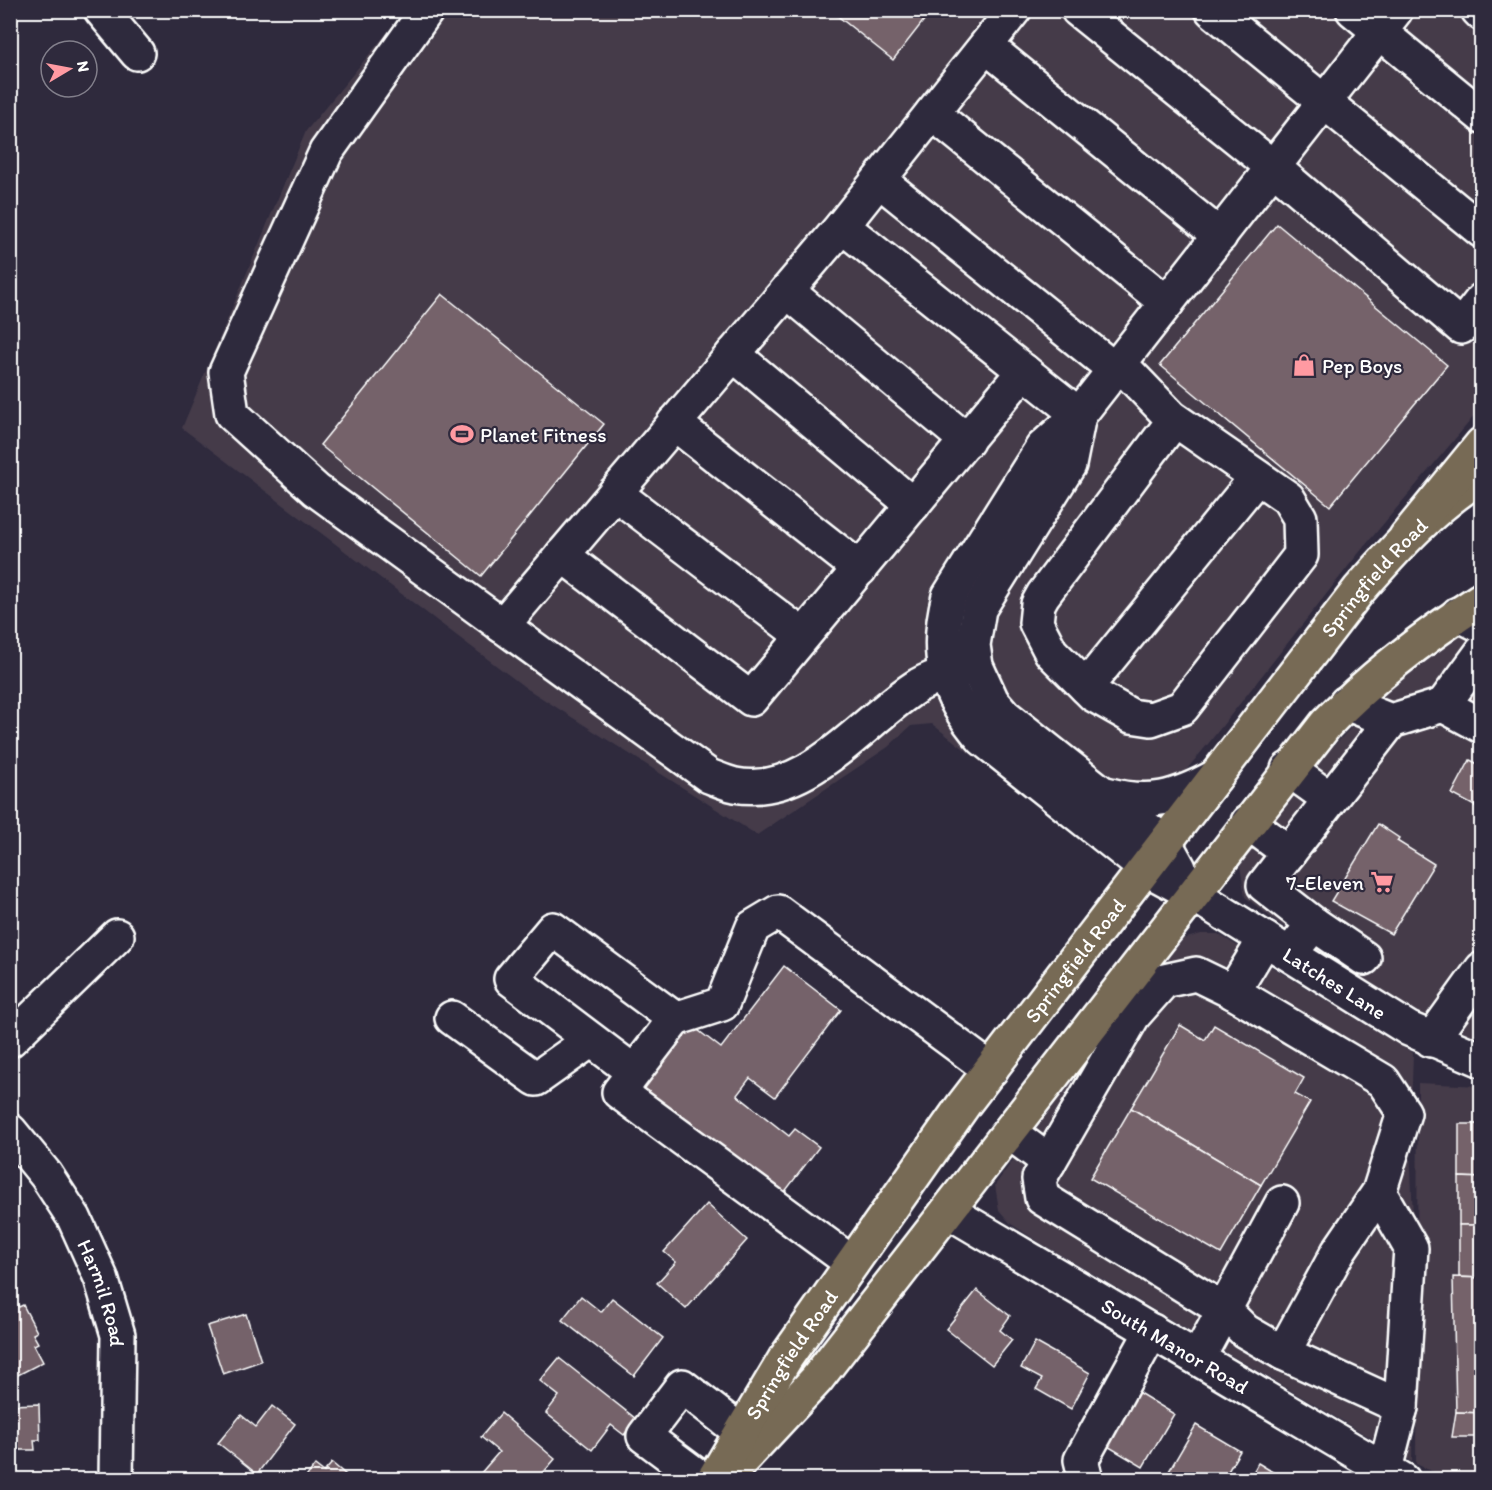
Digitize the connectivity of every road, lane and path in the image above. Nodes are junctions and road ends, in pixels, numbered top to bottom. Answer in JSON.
{"nodes":[{"id":1,"x":101,"y":10,"type":"edge"},
{"id":2,"x":427,"y":10,"type":"edge"},
{"id":3,"x":1014,"y":10,"type":"edge"},
{"id":4,"x":1078,"y":10,"type":"edge"},
{"id":5,"x":1212,"y":10,"type":"edge"},
{"id":6,"x":1353,"y":10,"type":"edge"},
{"id":7,"x":1478,"y":10,"type":"edge"},
{"id":8,"x":1482,"y":14,"type":"edge"},
{"id":9,"x":1388,"y":21,"type":"edge"},
{"id":10,"x":986,"y":46,"type":"junction"},
{"id":11,"x":136,"y":53,"type":"dead end"},
{"id":12,"x":1323,"y":103,"type":"junction"},
{"id":13,"x":932,"y":113,"type":"junction"},
{"id":14,"x":1482,"y":116,"type":"edge"},
{"id":15,"x":1274,"y":167,"type":"junction"},
{"id":16,"x":879,"y":180,"type":"junction"},
{"id":17,"x":842,"y":226,"type":"junction"},
{"id":18,"x":1482,"y":231,"type":"edge"},
{"id":19,"x":1220,"y":236,"type":"junction"},
{"id":20,"x":787,"y":291,"type":"junction"},
{"id":21,"x":1482,"y":300,"type":"edge"},
{"id":22,"x":1167,"y":303,"type":"junction"},
{"id":23,"x":733,"y":354,"type":"junction"},
{"id":24,"x":1118,"y":367,"type":"junction"},
{"id":25,"x":1024,"y":371,"type":"junction"},
{"id":26,"x":1079,"y":416,"type":"junction"},
{"id":27,"x":1171,"y":417,"type":"junction"},
{"id":28,"x":674,"y":423,"type":"junction"},
{"id":29,"x":967,"y":441,"type":"junction"},
{"id":30,"x":1482,"y":444,"type":"edge"},
{"id":31,"x":1482,"y":476,"type":"edge"},
{"id":32,"x":1257,"y":477,"type":"junction"},
{"id":33,"x":615,"y":493,"type":"junction"},
{"id":34,"x":913,"y":505,"type":"junction"},
{"id":35,"x":1406,"y":537,"type":"junction"},
{"id":36,"x":562,"y":555,"type":"junction"},
{"id":37,"x":860,"y":568,"type":"junction"},
{"id":38,"x":1474,"y":613,"type":"edge"},
{"id":39,"x":502,"y":626,"type":"junction"},
{"id":40,"x":803,"y":636,"type":"junction"},
{"id":41,"x":1482,"y":652,"type":"edge"},
{"id":42,"x":960,"y":670,"type":"junction"},
{"id":43,"x":1086,"y":687,"type":"junction"},
{"id":44,"x":1346,"y":703,"type":"junction"},
{"id":45,"x":1443,"y":705,"type":"junction"},
{"id":46,"x":1391,"y":721,"type":"junction"},
{"id":47,"x":1482,"y":726,"type":"edge"},
{"id":48,"x":1288,"y":769,"type":"junction"},
{"id":49,"x":1215,"y":777,"type":"junction"},
{"id":50,"x":1101,"y":792,"type":"junction"},
{"id":51,"x":1330,"y":800,"type":"junction"},
{"id":52,"x":1248,"y":822,"type":"junction"},
{"id":53,"x":1165,"y":843,"type":"junction"},
{"id":54,"x":1289,"y":853,"type":"junction"},
{"id":55,"x":1145,"y":868,"type":"junction"},
{"id":56,"x":1193,"y":894,"type":"junction"},
{"id":57,"x":1314,"y":924,"type":"junction"},
{"id":58,"x":117,"y":936,"type":"dead end"},
{"id":59,"x":1277,"y":946,"type":"junction"},
{"id":60,"x":1364,"y":958,"type":"dead end"},
{"id":61,"x":1482,"y":969,"type":"edge"},
{"id":62,"x":1233,"y":992,"type":"junction"},
{"id":63,"x":1123,"y":1007,"type":"junction"},
{"id":64,"x":452,"y":1018,"type":"dead end"},
{"id":65,"x":675,"y":1020,"type":"junction"},
{"id":66,"x":10,"y":1040,"type":"edge"},
{"id":67,"x":591,"y":1040,"type":"junction"},
{"id":68,"x":1431,"y":1040,"type":"junction"},
{"id":69,"x":1482,"y":1060,"type":"edge"},
{"id":70,"x":991,"y":1070,"type":"junction"},
{"id":71,"x":634,"y":1072,"type":"junction"},
{"id":72,"x":10,"y":1131,"type":"edge"},
{"id":73,"x":1010,"y":1132,"type":"junction"},
{"id":74,"x":1049,"y":1162,"type":"junction"},
{"id":75,"x":1379,"y":1192,"type":"junction"},
{"id":76,"x":1282,"y":1203,"type":"dead end"},
{"id":77,"x":948,"y":1210,"type":"junction"},
{"id":78,"x":852,"y":1263,"type":"junction"},
{"id":79,"x":1224,"y":1310,"type":"junction"},
{"id":80,"x":1152,"y":1331,"type":"junction"},
{"id":81,"x":1283,"y":1353,"type":"junction"},
{"id":82,"x":1198,"y":1358,"type":"junction"},
{"id":83,"x":1401,"y":1407,"type":"junction"},
{"id":84,"x":741,"y":1432,"type":"junction"},
{"id":85,"x":1394,"y":1474,"type":"edge"},
{"id":86,"x":116,"y":1479,"type":"edge"},
{"id":87,"x":703,"y":1479,"type":"edge"},
{"id":88,"x":712,"y":1479,"type":"edge"},
{"id":89,"x":723,"y":1479,"type":"edge"},
{"id":90,"x":1086,"y":1479,"type":"edge"}],
"edges":[{"from":1,"to":11,"type":"street"},
{"from":2,"to":39,"type":"street"},
{"from":3,"to":10,"type":"street"},
{"from":4,"to":15,"type":"street"},
{"from":5,"to":12,"type":"street"},
{"from":6,"to":9,"type":"street"},
{"from":7,"to":8,"type":"street"},
{"from":9,"to":12,"type":"street"},
{"from":9,"to":14,"type":"street"},
{"from":10,"to":13,"type":"street"},
{"from":10,"to":19,"type":"street"},
{"from":12,"to":15,"type":"street"},
{"from":12,"to":18,"type":"street"},
{"from":13,"to":16,"type":"street"},
{"from":13,"to":22,"type":"street"},
{"from":15,"to":19,"type":"street"},
{"from":15,"to":21,"type":"street"},
{"from":16,"to":17,"type":"street"},
{"from":16,"to":24,"type":"street"},
{"from":17,"to":20,"type":"street"},
{"from":17,"to":25,"type":"street"},
{"from":19,"to":22,"type":"street"},
{"from":20,"to":23,"type":"street"},
{"from":20,"to":29,"type":"street"},
{"from":22,"to":24,"type":"street"},
{"from":23,"to":28,"type":"street"},
{"from":23,"to":34,"type":"street"},
{"from":24,"to":26,"type":"street"},
{"from":24,"to":27,"type":"street"},
{"from":25,"to":26,"type":"street"},
{"from":25,"to":29,"type":"street"},
{"from":26,"to":42,"type":"street"},
{"from":27,"to":32,"type":"street"},
{"from":27,"to":43,"type":"street"},
{"from":28,"to":33,"type":"street"},
{"from":28,"to":37,"type":"street"},
{"from":29,"to":34,"type":"street"},
{"from":30,"to":35,"type":"main road"},
{"from":31,"to":35,"type":"main road","name":"Springfield Road"},
{"from":32,"to":43,"type":"street"},
{"from":32,"to":43,"type":"street"},
{"from":33,"to":36,"type":"street"},
{"from":33,"to":40,"type":"street"},
{"from":34,"to":37,"type":"street"},
{"from":35,"to":49,"type":"main road","name":"Springfield Road"},
{"from":36,"to":39,"type":"street"},
{"from":36,"to":40,"type":"street"},
{"from":37,"to":40,"type":"street"},
{"from":38,"to":44,"type":"main road","name":"Springfield Road"},
{"from":39,"to":42,"type":"street"},
{"from":41,"to":45,"type":"street"},
{"from":42,"to":50,"type":"street"},
{"from":42,"to":55,"type":"street","name":"Latches Lane"},
{"from":44,"to":46,"type":"street"},
{"from":44,"to":48,"type":"main road","name":"Springfield Road"},
{"from":45,"to":46,"type":"street"},
{"from":45,"to":47,"type":"street"},
{"from":46,"to":51,"type":"street"},
{"from":48,"to":51,"type":"street"},
{"from":48,"to":52,"type":"main road","name":"Springfield Road"},
{"from":49,"to":50,"type":"street"},
{"from":49,"to":53,"type":"main road","name":"Springfield Road"},
{"from":50,"to":53,"type":"street"},
{"from":51,"to":54,"type":"street"},
{"from":52,"to":54,"type":"street"},
{"from":52,"to":56,"type":"main road","name":"Springfield Road"},
{"from":53,"to":55,"type":"main road","name":"Springfield Road"},
{"from":53,"to":56,"type":"street","name":"Latches Lane"},
{"from":54,"to":57,"type":"street"},
{"from":55,"to":56,"type":"street","name":"Latches Lane"},
{"from":55,"to":70,"type":"main road","name":"Springfield Road"},
{"from":56,"to":59,"type":"street","name":"Latches Lane"},
{"from":56,"to":63,"type":"main road","name":"Springfield Road"},
{"from":57,"to":59,"type":"street"},
{"from":57,"to":60,"type":"street"},
{"from":58,"to":66,"type":"street"},
{"from":59,"to":62,"type":"street"},
{"from":59,"to":68,"type":"street","name":"Latches Lane"},
{"from":61,"to":68,"type":"street"},
{"from":62,"to":63,"type":"street"},
{"from":62,"to":75,"type":"street"},
{"from":63,"to":73,"type":"main road","name":"Springfield Road"},
{"from":63,"to":74,"type":"street"},
{"from":64,"to":67,"type":"street"},
{"from":65,"to":67,"type":"street"},
{"from":65,"to":70,"type":"street"},
{"from":65,"to":71,"type":"street"},
{"from":67,"to":71,"type":"street"},
{"from":68,"to":69,"type":"street","name":"Latches Lane"},
{"from":70,"to":78,"type":"main road","name":"Springfield Road"},
{"from":71,"to":78,"type":"street"},
{"from":72,"to":86,"type":"street","name":"Harmil Road"},
{"from":73,"to":74,"type":"street"},
{"from":73,"to":77,"type":"main road","name":"Springfield Road"},
{"from":74,"to":79,"type":"street"},
{"from":75,"to":81,"type":"street"},
{"from":75,"to":83,"type":"street"},
{"from":76,"to":79,"type":"street"},
{"from":77,"to":80,"type":"street","name":"South Manor Road"},
{"from":77,"to":89,"type":"main road","name":"Springfield Road"},
{"from":78,"to":84,"type":"main road","name":"Springfield Road"},
{"from":79,"to":81,"type":"street"},
{"from":79,"to":82,"type":"street"},
{"from":80,"to":82,"type":"street","name":"South Manor Road"},
{"from":80,"to":90,"type":"street"},
{"from":81,"to":83,"type":"street"},
{"from":82,"to":85,"type":"street","name":"South Manor Road"},
{"from":83,"to":85,"type":"street"},
{"from":84,"to":87,"type":"street"},
{"from":84,"to":88,"type":"main road","name":"Springfield Road"}]}
